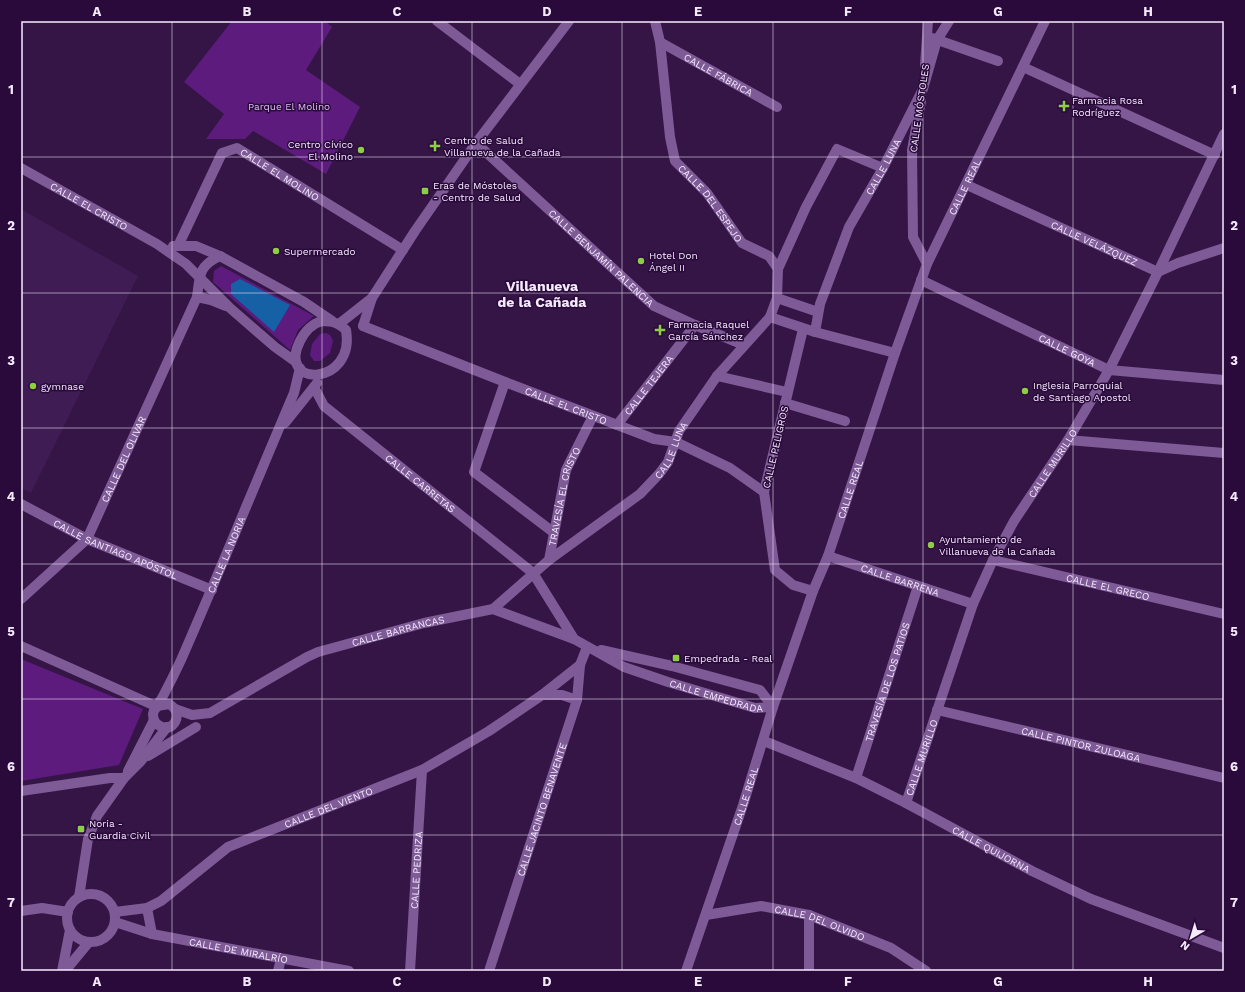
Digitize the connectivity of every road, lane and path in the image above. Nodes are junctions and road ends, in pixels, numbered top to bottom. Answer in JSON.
{"nodes":[{"id":1,"x":437,"y":21,"type":"edge"},
{"id":2,"x":569,"y":21,"type":"edge"},
{"id":3,"x":655,"y":21,"type":"edge"},
{"id":4,"x":928,"y":21,"type":"edge"},
{"id":5,"x":949,"y":21,"type":"edge"},
{"id":6,"x":1045,"y":21,"type":"edge"},
{"id":7,"x":933,"y":38,"type":"junction"},
{"id":8,"x":660,"y":42,"type":"junction"},
{"id":9,"x":998,"y":61,"type":"dead end"},
{"id":10,"x":1024,"y":67,"type":"junction"},
{"id":11,"x":520,"y":84,"type":"junction"},
{"id":12,"x":923,"y":89,"type":"junction"},
{"id":13,"x":778,"y":107,"type":"dead end"},
{"id":14,"x":1224,"y":134,"type":"edge"},
{"id":15,"x":476,"y":143,"type":"junction"},
{"id":16,"x":1215,"y":154,"type":"junction"},
{"id":17,"x":21,"y":168,"type":"edge"},
{"id":18,"x":883,"y":168,"type":"junction"},
{"id":19,"x":967,"y":185,"type":"junction"},
{"id":20,"x":157,"y":244,"type":"junction"},
{"id":21,"x":178,"y":246,"type":"junction"},
{"id":22,"x":1224,"y":248,"type":"edge"},
{"id":23,"x":403,"y":250,"type":"junction"},
{"id":24,"x":220,"y":256,"type":"junction"},
{"id":25,"x":927,"y":264,"type":"junction"},
{"id":26,"x":778,"y":269,"type":"junction"},
{"id":27,"x":1158,"y":272,"type":"junction"},
{"id":28,"x":200,"y":276,"type":"junction"},
{"id":29,"x":921,"y":280,"type":"junction"},
{"id":30,"x":197,"y":297,"type":"junction"},
{"id":31,"x":372,"y":298,"type":"junction"},
{"id":32,"x":777,"y":298,"type":"junction"},
{"id":33,"x":230,"y":308,"type":"junction"},
{"id":34,"x":818,"y":312,"type":"junction"},
{"id":35,"x":770,"y":317,"type":"junction"},
{"id":36,"x":339,"y":325,"type":"junction"},
{"id":37,"x":695,"y":325,"type":"junction"},
{"id":38,"x":363,"y":326,"type":"junction"},
{"id":39,"x":803,"y":329,"type":"junction"},
{"id":40,"x":815,"y":332,"type":"junction"},
{"id":41,"x":744,"y":345,"type":"junction"},
{"id":42,"x":895,"y":353,"type":"junction"},
{"id":43,"x":298,"y":365,"type":"junction"},
{"id":44,"x":1109,"y":370,"type":"junction"},
{"id":45,"x":323,"y":375,"type":"junction"},
{"id":46,"x":717,"y":376,"type":"junction"},
{"id":47,"x":1224,"y":380,"type":"edge"},
{"id":48,"x":505,"y":382,"type":"junction"},
{"id":49,"x":314,"y":387,"type":"junction"},
{"id":50,"x":787,"y":392,"type":"junction"},
{"id":51,"x":785,"y":403,"type":"junction"},
{"id":52,"x":593,"y":416,"type":"junction"},
{"id":53,"x":845,"y":421,"type":"dead end"},
{"id":54,"x":617,"y":425,"type":"junction"},
{"id":55,"x":277,"y":433,"type":"junction"},
{"id":56,"x":1068,"y":440,"type":"junction"},
{"id":57,"x":676,"y":442,"type":"junction"},
{"id":58,"x":1224,"y":453,"type":"edge"},
{"id":59,"x":764,"y":492,"type":"junction"},
{"id":60,"x":21,"y":504,"type":"edge"},
{"id":61,"x":553,"y":532,"type":"junction"},
{"id":62,"x":87,"y":539,"type":"junction"},
{"id":63,"x":828,"y":556,"type":"junction"},
{"id":64,"x":548,"y":560,"type":"junction"},
{"id":65,"x":992,"y":560,"type":"junction"},
{"id":66,"x":533,"y":573,"type":"junction"},
{"id":67,"x":918,"y":586,"type":"junction"},
{"id":68,"x":212,"y":590,"type":"junction"},
{"id":69,"x":813,"y":591,"type":"junction"},
{"id":70,"x":21,"y":599,"type":"edge"},
{"id":71,"x":973,"y":604,"type":"junction"},
{"id":72,"x":493,"y":609,"type":"junction"},
{"id":73,"x":1224,"y":614,"type":"edge"},
{"id":74,"x":574,"y":640,"type":"junction"},
{"id":75,"x":21,"y":646,"type":"edge"},
{"id":76,"x":587,"y":647,"type":"junction"},
{"id":77,"x":580,"y":665,"type":"junction"},
{"id":78,"x":173,"y":677,"type":"junction"},
{"id":79,"x":542,"y":695,"type":"junction"},
{"id":80,"x":577,"y":700,"type":"junction"},
{"id":81,"x":773,"y":706,"type":"junction"},
{"id":82,"x":157,"y":707,"type":"junction"},
{"id":83,"x":174,"y":708,"type":"junction"},
{"id":84,"x":216,"y":710,"type":"junction"},
{"id":85,"x":937,"y":710,"type":"junction"},
{"id":86,"x":154,"y":720,"type":"junction"},
{"id":87,"x":169,"y":727,"type":"junction"},
{"id":88,"x":196,"y":727,"type":"junction"},
{"id":89,"x":764,"y":741,"type":"junction"},
{"id":90,"x":141,"y":761,"type":"junction"},
{"id":91,"x":422,"y":770,"type":"junction"},
{"id":92,"x":124,"y":778,"type":"junction"},
{"id":93,"x":856,"y":778,"type":"junction"},
{"id":94,"x":1224,"y":778,"type":"edge"},
{"id":95,"x":21,"y":791,"type":"edge"},
{"id":96,"x":906,"y":802,"type":"junction"},
{"id":97,"x":79,"y":897,"type":"junction"},
{"id":98,"x":147,"y":908,"type":"junction"},
{"id":99,"x":21,"y":911,"type":"edge"},
{"id":100,"x":68,"y":912,"type":"junction"},
{"id":101,"x":706,"y":915,"type":"junction"},
{"id":102,"x":809,"y":915,"type":"junction"},
{"id":103,"x":115,"y":917,"type":"junction"},
{"id":104,"x":70,"y":930,"type":"junction"},
{"id":105,"x":152,"y":934,"type":"junction"},
{"id":106,"x":89,"y":942,"type":"junction"},
{"id":107,"x":1224,"y":948,"type":"edge"},
{"id":108,"x":282,"y":959,"type":"junction"},
{"id":109,"x":63,"y":971,"type":"edge"},
{"id":110,"x":278,"y":971,"type":"edge"},
{"id":111,"x":349,"y":971,"type":"edge"},
{"id":112,"x":410,"y":971,"type":"edge"},
{"id":113,"x":489,"y":971,"type":"edge"},
{"id":114,"x":686,"y":971,"type":"edge"},
{"id":115,"x":809,"y":971,"type":"edge"},
{"id":116,"x":926,"y":971,"type":"edge"}],
"edges":[{"from":1,"to":11,"type":"street"},
{"from":2,"to":11,"type":"street"},
{"from":3,"to":8,"type":"street","name":"CALLE DEL ESPEJO"},
{"from":4,"to":7,"type":"street"},
{"from":5,"to":7,"type":"street","name":"CALLE LUNA"},
{"from":6,"to":10,"type":"street","name":"CALLE REAL"},
{"from":7,"to":9,"type":"street"},
{"from":7,"to":12,"type":"street","name":"CALLE LUNA"},
{"from":8,"to":13,"type":"street","name":"CALLE FÁBRICA"},
{"from":8,"to":26,"type":"street","name":"CALLE DEL ESPEJO"},
{"from":10,"to":16,"type":"street"},
{"from":10,"to":19,"type":"street","name":"CALLE REAL"},
{"from":11,"to":15,"type":"street"},
{"from":12,"to":18,"type":"street","name":"CALLE LUNA"},
{"from":12,"to":25,"type":"street","name":"CALLE MÓSTOLES"},
{"from":14,"to":16,"type":"street","name":"CALLE MURILLO"},
{"from":15,"to":23,"type":"street"},
{"from":15,"to":37,"type":"street","name":"CALLE BENJAMÍN PALENCIA"},
{"from":16,"to":27,"type":"street","name":"CALLE MURILLO"},
{"from":17,"to":20,"type":"street","name":"CALLE EL CRISTO"},
{"from":18,"to":26,"type":"street"},
{"from":18,"to":34,"type":"street","name":"CALLE LUNA"},
{"from":19,"to":25,"type":"street","name":"CALLE REAL"},
{"from":19,"to":27,"type":"street","name":"CALLE VELÁZQUEZ"},
{"from":20,"to":21,"type":"street","name":"CALLE EL CRISTO"},
{"from":20,"to":28,"type":"street","name":"CALLE EL CRISTO"},
{"from":21,"to":23,"type":"street","name":"CALLE EL MOLINO"},
{"from":21,"to":24,"type":"street","name":"CALLE EL CRISTO"},
{"from":22,"to":27,"type":"street"},
{"from":23,"to":31,"type":"street"},
{"from":24,"to":28,"type":"street"},
{"from":24,"to":36,"type":"street","name":"CALLE EL CRISTO"},
{"from":25,"to":29,"type":"street","name":"CALLE REAL"},
{"from":26,"to":32,"type":"street"},
{"from":27,"to":44,"type":"street","name":"CALLE MURILLO"},
{"from":28,"to":30,"type":"street","name":"CALLE DEL OLIVAR"},
{"from":28,"to":33,"type":"street","name":"CALLE EL CRISTO"},
{"from":29,"to":42,"type":"street","name":"CALLE REAL"},
{"from":29,"to":44,"type":"street","name":"CALLE GOYA"},
{"from":30,"to":33,"type":"street"},
{"from":30,"to":62,"type":"street","name":"CALLE DEL OLIVAR"},
{"from":31,"to":36,"type":"street"},
{"from":31,"to":38,"type":"street"},
{"from":32,"to":34,"type":"street"},
{"from":32,"to":35,"type":"street"},
{"from":33,"to":43,"type":"street","name":"CALLE EL CRISTO"},
{"from":34,"to":40,"type":"street","name":"CALLE LUNA"},
{"from":35,"to":39,"type":"street"},
{"from":35,"to":41,"type":"street","name":"CALLE LUNA"},
{"from":36,"to":38,"type":"street"},
{"from":36,"to":43,"type":"street"},
{"from":36,"to":45,"type":"street"},
{"from":37,"to":41,"type":"street","name":"CALLE BENJAMÍN PALENCIA"},
{"from":37,"to":54,"type":"street","name":"CALLE TEJERA"},
{"from":38,"to":48,"type":"street","name":"CALLE EL CRISTO"},
{"from":39,"to":40,"type":"street"},
{"from":39,"to":50,"type":"street","name":"CALLE PELIGROS"},
{"from":40,"to":42,"type":"street"},
{"from":41,"to":46,"type":"street","name":"CALLE LUNA"},
{"from":42,"to":63,"type":"street","name":"CALLE REAL"},
{"from":43,"to":45,"type":"street"},
{"from":43,"to":55,"type":"street","name":"CALLE LA NORIA"},
{"from":44,"to":47,"type":"street","name":"CALLE GOYA"},
{"from":44,"to":56,"type":"street","name":"CALLE MURILLO"},
{"from":45,"to":49,"type":"street","name":"CALLE LA NORIA"},
{"from":46,"to":50,"type":"street"},
{"from":46,"to":57,"type":"street","name":"CALLE LUNA"},
{"from":48,"to":52,"type":"street","name":"CALLE EL CRISTO"},
{"from":48,"to":61,"type":"street"},
{"from":49,"to":55,"type":"street","name":"CALLE LA NORIA"},
{"from":49,"to":66,"type":"street","name":"CALLE CARRETAS"},
{"from":50,"to":51,"type":"street","name":"CALLE PELIGROS"},
{"from":51,"to":53,"type":"street"},
{"from":51,"to":59,"type":"street","name":"CALLE PELIGROS"},
{"from":52,"to":54,"type":"street","name":"CALLE EL CRISTO"},
{"from":52,"to":61,"type":"street","name":"TRAVESÍA EL CRISTO"},
{"from":54,"to":57,"type":"street","name":"CALLE EL CRISTO"},
{"from":55,"to":68,"type":"street","name":"CALLE LA NORIA"},
{"from":56,"to":58,"type":"street"},
{"from":56,"to":65,"type":"street","name":"CALLE MURILLO"},
{"from":57,"to":59,"type":"street","name":"CALLE EL CRISTO"},
{"from":57,"to":64,"type":"street","name":"CALLE LUNA"},
{"from":59,"to":69,"type":"street","name":"CALLE PELIGROS"},
{"from":60,"to":62,"type":"street","name":"CALLE SANTIAGO APÓSTOL"},
{"from":61,"to":64,"type":"street","name":"TRAVESÍA EL CRISTO"},
{"from":62,"to":68,"type":"street","name":"CALLE SANTIAGO APÓSTOL"},
{"from":62,"to":70,"type":"street","name":"CALLE DEL OLIVAR"},
{"from":63,"to":67,"type":"street","name":"CALLE BARRENA"},
{"from":63,"to":69,"type":"street","name":"CALLE REAL"},
{"from":64,"to":66,"type":"street","name":"TRAVESÍA EL CRISTO"},
{"from":65,"to":71,"type":"street","name":"CALLE MURILLO"},
{"from":65,"to":73,"type":"street","name":"CALLE EL GRECO"},
{"from":66,"to":72,"type":"street"},
{"from":66,"to":74,"type":"street"},
{"from":67,"to":71,"type":"street","name":"CALLE BARRENA"},
{"from":67,"to":93,"type":"street","name":"TRAVESÍA DE LOS PATIOS"},
{"from":68,"to":78,"type":"street","name":"CALLE LA NORIA"},
{"from":69,"to":81,"type":"street","name":"CALLE REAL"},
{"from":71,"to":85,"type":"street","name":"CALLE MURILLO"},
{"from":72,"to":74,"type":"street"},
{"from":72,"to":84,"type":"street","name":"CALLE BARRANCAS"},
{"from":74,"to":76,"type":"street"},
{"from":75,"to":82,"type":"street"},
{"from":76,"to":77,"type":"street","name":"CALLE JACINTO BENAVENTE"},
{"from":76,"to":81,"type":"street","name":"CALLE EMPEDRADA"},
{"from":76,"to":81,"type":"street","name":"CALLE EMPEDRADA"},
{"from":77,"to":79,"type":"street","name":"CALLE DEL VIENTO"},
{"from":77,"to":80,"type":"street","name":"CALLE JACINTO BENAVENTE"},
{"from":78,"to":82,"type":"street","name":"CALLE LA NORIA"},
{"from":78,"to":83,"type":"street","name":"CALLE LA NORIA"},
{"from":79,"to":80,"type":"street"},
{"from":79,"to":91,"type":"street","name":"CALLE DEL VIENTO"},
{"from":80,"to":113,"type":"street","name":"CALLE JACINTO BENAVENTE"},
{"from":81,"to":89,"type":"street","name":"CALLE REAL"},
{"from":82,"to":83,"type":"street"},
{"from":82,"to":86,"type":"street"},
{"from":83,"to":84,"type":"street","name":"CALLE BARRANCAS"},
{"from":83,"to":87,"type":"street"},
{"from":84,"to":88,"type":"street","name":"CALLE BARRANCAS"},
{"from":85,"to":94,"type":"street","name":"CALLE PINTOR ZULOAGA"},
{"from":85,"to":96,"type":"street","name":"CALLE MURILLO"},
{"from":86,"to":87,"type":"street"},
{"from":86,"to":92,"type":"street"},
{"from":87,"to":88,"type":"street"},
{"from":87,"to":90,"type":"street"},
{"from":88,"to":90,"type":"street","name":"CALLE BARRANCAS"},
{"from":89,"to":93,"type":"street","name":"CALLE QUIJORNA"},
{"from":89,"to":101,"type":"street","name":"CALLE REAL"},
{"from":90,"to":92,"type":"street"},
{"from":91,"to":98,"type":"street","name":"CALLE DEL VIENTO"},
{"from":91,"to":112,"type":"street","name":"CALLE PEDRIZA"},
{"from":92,"to":95,"type":"street"},
{"from":92,"to":97,"type":"street"},
{"from":93,"to":96,"type":"street","name":"CALLE QUIJORNA"},
{"from":96,"to":107,"type":"street","name":"CALLE QUIJORNA"},
{"from":97,"to":100,"type":"street"},
{"from":97,"to":103,"type":"street"},
{"from":98,"to":103,"type":"street","name":"CALLE DEL VIENTO"},
{"from":98,"to":105,"type":"street"},
{"from":99,"to":100,"type":"street"},
{"from":100,"to":104,"type":"street"},
{"from":101,"to":102,"type":"street","name":"CALLE DEL OLVIDO"},
{"from":101,"to":114,"type":"street","name":"CALLE REAL"},
{"from":102,"to":115,"type":"street"},
{"from":102,"to":116,"type":"street","name":"CALLE DEL OLVIDO"},
{"from":103,"to":105,"type":"street","name":"CALLE DE MIRALRÍO"},
{"from":103,"to":106,"type":"street"},
{"from":104,"to":106,"type":"street"},
{"from":104,"to":109,"type":"street"},
{"from":105,"to":108,"type":"street","name":"CALLE DE MIRALRÍO"},
{"from":106,"to":109,"type":"street"},
{"from":108,"to":110,"type":"street"},
{"from":108,"to":111,"type":"street","name":"CALLE DE MIRALRÍO"}]}
